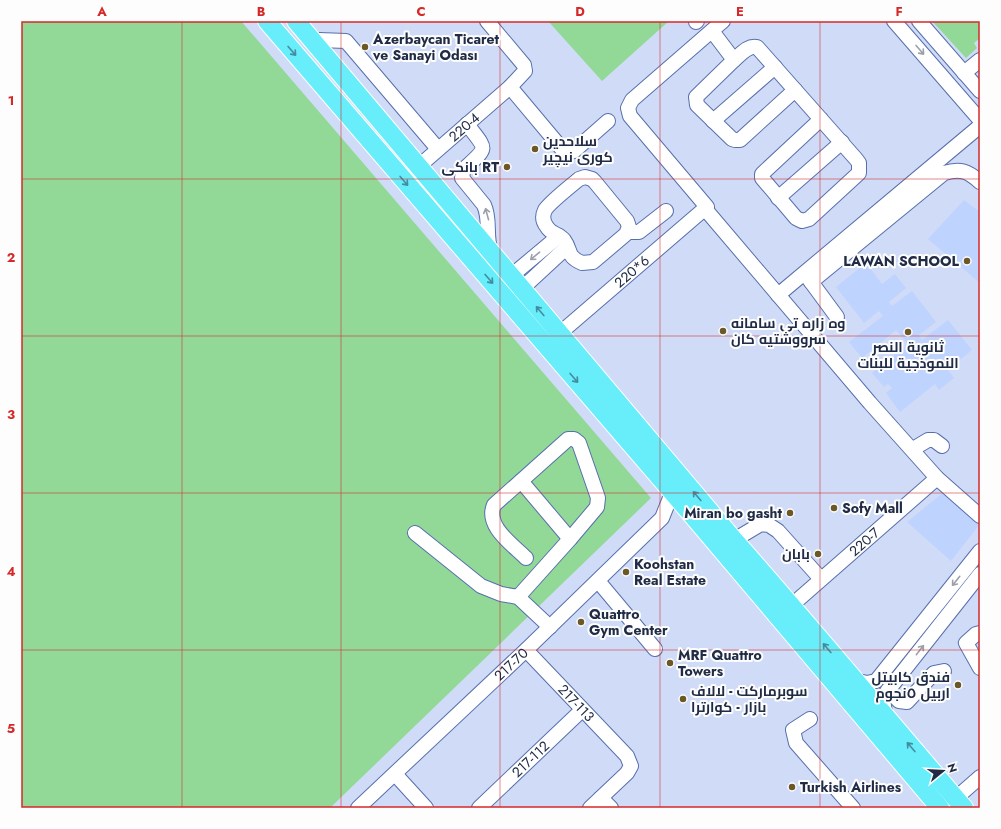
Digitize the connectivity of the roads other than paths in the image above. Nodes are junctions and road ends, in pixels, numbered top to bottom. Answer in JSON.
{"nodes":[{"id":1,"x":267,"y":21,"type":"edge"},
{"id":2,"x":296,"y":21,"type":"edge"},
{"id":3,"x":487,"y":21,"type":"edge"},
{"id":4,"x":723,"y":21,"type":"edge"},
{"id":5,"x":894,"y":21,"type":"edge"},
{"id":6,"x":919,"y":21,"type":"edge"},
{"id":7,"x":711,"y":26,"type":"edge"},
{"id":8,"x":319,"y":40,"type":"dead end"},
{"id":9,"x":734,"y":60,"type":"junction"},
{"id":10,"x":980,"y":60,"type":"edge"},
{"id":11,"x":775,"y":67,"type":"junction"},
{"id":12,"x":964,"y":73,"type":"junction"},
{"id":13,"x":510,"y":87,"type":"junction"},
{"id":14,"x":795,"y":90,"type":"junction"},
{"id":15,"x":980,"y":91,"type":"edge"},
{"id":16,"x":821,"y":119,"type":"junction"},
{"id":17,"x":980,"y":120,"type":"edge"},
{"id":18,"x":608,"y":121,"type":"dead end"},
{"id":19,"x":713,"y":121,"type":"junction"},
{"id":20,"x":467,"y":124,"type":"junction"},
{"id":21,"x":980,"y":126,"type":"edge"},
{"id":22,"x":842,"y":142,"type":"junction"},
{"id":23,"x":398,"y":143,"type":"junction"},
{"id":24,"x":438,"y":149,"type":"junction"},
{"id":25,"x":384,"y":156,"type":"junction"},
{"id":26,"x":418,"y":167,"type":"junction"},
{"id":27,"x":980,"y":182,"type":"edge"},
{"id":28,"x":778,"y":198,"type":"junction"},
{"id":29,"x":705,"y":209,"type":"junction"},
{"id":30,"x":666,"y":211,"type":"dead end"},
{"id":31,"x":628,"y":232,"type":"junction"},
{"id":32,"x":559,"y":236,"type":"junction"},
{"id":33,"x":567,"y":247,"type":"junction"},
{"id":34,"x":491,"y":252,"type":"junction"},
{"id":35,"x":511,"y":276,"type":"junction"},
{"id":36,"x":808,"y":277,"type":"junction"},
{"id":37,"x":524,"y":292,"type":"junction"},
{"id":38,"x":778,"y":295,"type":"junction"},
{"id":39,"x":837,"y":317,"type":"dead end"},
{"id":40,"x":559,"y":334,"type":"junction"},
{"id":41,"x":942,"y":446,"type":"dead end"},
{"id":42,"x":913,"y":449,"type":"junction"},
{"id":43,"x":937,"y":478,"type":"junction"},
{"id":44,"x":521,"y":481,"type":"junction"},
{"id":45,"x":670,"y":490,"type":"junction"},
{"id":46,"x":692,"y":515,"type":"junction"},
{"id":47,"x":980,"y":516,"type":"edge"},
{"id":48,"x":662,"y":518,"type":"junction"},
{"id":49,"x":415,"y":534,"type":"dead end"},
{"id":50,"x":570,"y":539,"type":"junction"},
{"id":51,"x":734,"y":540,"type":"junction"},
{"id":52,"x":980,"y":550,"type":"edge"},
{"id":53,"x":526,"y":558,"type":"dead end"},
{"id":54,"x":979,"y":577,"type":"edge"},
{"id":55,"x":821,"y":579,"type":"junction"},
{"id":56,"x":598,"y":581,"type":"junction"},
{"id":57,"x":518,"y":597,"type":"junction"},
{"id":58,"x":792,"y":605,"type":"junction"},
{"id":59,"x":550,"y":627,"type":"junction"},
{"id":60,"x":980,"y":633,"type":"edge"},
{"id":61,"x":655,"y":649,"type":"dead end"},
{"id":62,"x":526,"y":650,"type":"junction"},
{"id":63,"x":888,"y":666,"type":"junction"},
{"id":64,"x":980,"y":668,"type":"edge"},
{"id":65,"x":944,"y":671,"type":"dead end"},
{"id":66,"x":900,"y":676,"type":"junction"},
{"id":67,"x":854,"y":680,"type":"junction"},
{"id":68,"x":888,"y":690,"type":"junction"},
{"id":69,"x":582,"y":710,"type":"junction"},
{"id":70,"x":810,"y":718,"type":"dead end"},
{"id":71,"x":886,"y":718,"type":"junction"},
{"id":72,"x":395,"y":774,"type":"junction"},
{"id":73,"x":980,"y":776,"type":"edge"},
{"id":74,"x":606,"y":803,"type":"edge"},
{"id":75,"x":960,"y":803,"type":"edge"},
{"id":76,"x":358,"y":808,"type":"edge"},
{"id":77,"x":426,"y":808,"type":"edge"},
{"id":78,"x":479,"y":808,"type":"edge"},
{"id":79,"x":590,"y":808,"type":"edge"},
{"id":80,"x":853,"y":808,"type":"edge"},
{"id":81,"x":940,"y":808,"type":"edge"}],
"edges":[{"from":1,"to":25,"type":"main road","one_way":true},
{"from":2,"to":23,"type":"main road"},
{"from":3,"to":13,"type":"street","name":"220-4"},
{"from":4,"to":7,"type":"street"},
{"from":5,"to":17,"type":"street","one_way":true},
{"from":6,"to":12,"type":"street"},
{"from":7,"to":9,"type":"street"},
{"from":7,"to":29,"type":"street"},
{"from":8,"to":24,"type":"street"},
{"from":9,"to":11,"type":"street"},
{"from":9,"to":19,"type":"street"},
{"from":10,"to":12,"type":"street"},
{"from":11,"to":14,"type":"street"},
{"from":11,"to":19,"type":"street"},
{"from":12,"to":15,"type":"street"},
{"from":13,"to":18,"type":"street"},
{"from":13,"to":20,"type":"street","name":"220-4"},
{"from":14,"to":16,"type":"street"},
{"from":14,"to":19,"type":"street"},
{"from":16,"to":22,"type":"street"},
{"from":16,"to":28,"type":"street"},
{"from":20,"to":24,"type":"street","name":"220-4"},
{"from":34,"to":20,"type":"street","one_way":true},
{"from":21,"to":36,"type":"street"},
{"from":22,"to":28,"type":"street"},
{"from":22,"to":28,"type":"street"},
{"from":23,"to":25,"type":"main road"},
{"from":23,"to":26,"type":"main road"},
{"from":24,"to":26,"type":"street","name":"220-4"},
{"from":25,"to":45,"type":"main road","one_way":true},
{"from":26,"to":34,"type":"main road"},
{"from":27,"to":36,"type":"street"},
{"from":29,"to":38,"type":"street"},
{"from":29,"to":40,"type":"street","name":"220*6"},
{"from":30,"to":31,"type":"street"},
{"from":31,"to":32,"type":"street"},
{"from":31,"to":33,"type":"street"},
{"from":32,"to":33,"type":"street"},
{"from":32,"to":35,"type":"street","one_way":true},
{"from":33,"to":37,"type":"street"},
{"from":34,"to":35,"type":"main road"},
{"from":35,"to":37,"type":"main road"},
{"from":36,"to":38,"type":"street"},
{"from":36,"to":39,"type":"street"},
{"from":40,"to":37,"type":"main road","one_way":true},
{"from":38,"to":42,"type":"street"},
{"from":51,"to":40,"type":"main road","one_way":true},
{"from":41,"to":42,"type":"street"},
{"from":42,"to":43,"type":"street"},
{"from":43,"to":47,"type":"street"},
{"from":43,"to":55,"type":"street","name":"220-7"},
{"from":44,"to":50,"type":"street"},
{"from":44,"to":50,"type":"street"},
{"from":44,"to":53,"type":"street"},
{"from":45,"to":46,"type":"main road"},
{"from":45,"to":48,"type":"street","name":"217-70"},
{"from":46,"to":48,"type":"street"},
{"from":46,"to":81,"type":"main road"},
{"from":48,"to":56,"type":"street","name":"217-70"},
{"from":49,"to":57,"type":"street"},
{"from":50,"to":57,"type":"street"},
{"from":51,"to":55,"type":"street"},
{"from":51,"to":58,"type":"main road"},
{"from":52,"to":63,"type":"street","one_way":true},
{"from":66,"to":54,"type":"street","one_way":true},
{"from":55,"to":58,"type":"street","name":"220-7"},
{"from":56,"to":59,"type":"street","name":"217-70"},
{"from":56,"to":61,"type":"street"},
{"from":57,"to":59,"type":"street"},
{"from":67,"to":58,"type":"main road","one_way":true},
{"from":59,"to":62,"type":"street","name":"217-70"},
{"from":60,"to":64,"type":"street"},
{"from":62,"to":69,"type":"street","name":"217-113"},
{"from":62,"to":72,"type":"street","name":"217-70"},
{"from":63,"to":66,"type":"street"},
{"from":63,"to":67,"type":"street"},
{"from":65,"to":68,"type":"street"},
{"from":66,"to":68,"type":"street"},
{"from":67,"to":71,"type":"main road"},
{"from":68,"to":71,"type":"street"},
{"from":69,"to":74,"type":"street","name":"217-113"},
{"from":69,"to":78,"type":"street","name":"217-112"},
{"from":70,"to":80,"type":"street"},
{"from":75,"to":71,"type":"main road","one_way":true},
{"from":72,"to":76,"type":"street","name":"217-70"},
{"from":72,"to":77,"type":"street"},
{"from":73,"to":75,"type":"street"},
{"from":74,"to":79,"type":"street"}]}
